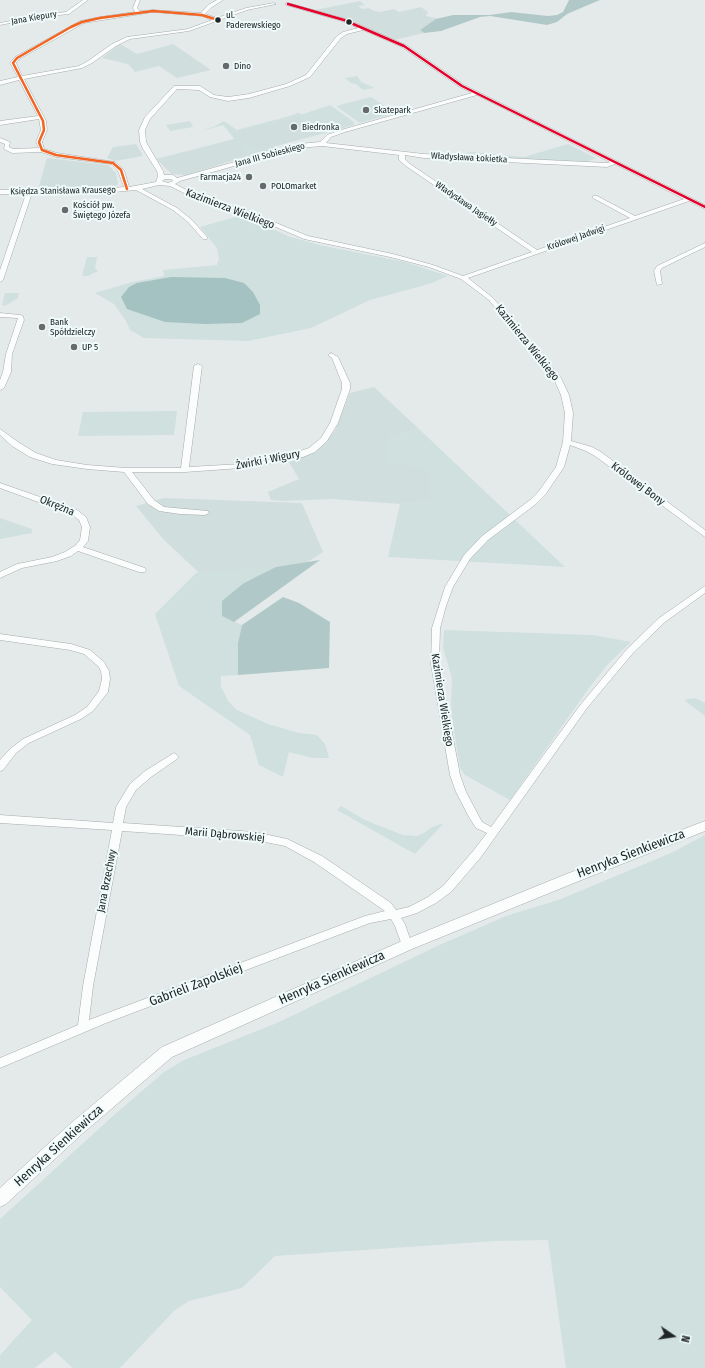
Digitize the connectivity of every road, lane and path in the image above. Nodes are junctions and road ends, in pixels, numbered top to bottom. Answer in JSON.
{"nodes":[{"id":1,"x":86,"y":0,"type":"edge"},
{"id":2,"x":138,"y":0,"type":"edge"},
{"id":3,"x":221,"y":0,"type":"edge"},
{"id":4,"x":275,"y":2,"type":"edge"},
{"id":5,"x":285,"y":4,"type":"edge"},
{"id":6,"x":138,"y":12,"type":"junction"},
{"id":7,"x":202,"y":15,"type":"junction"},
{"id":8,"x":75,"y":18,"type":"junction"},
{"id":9,"x":218,"y":20,"type":"junction"},
{"id":10,"x":0,"y":24,"type":"edge"},
{"id":11,"x":364,"y":28,"type":"junction"},
{"id":12,"x":20,"y":78,"type":"junction"},
{"id":13,"x":0,"y":83,"type":"edge"},
{"id":14,"x":476,"y":94,"type":"junction"},
{"id":15,"x":41,"y":117,"type":"junction"},
{"id":16,"x":0,"y":124,"type":"edge"},
{"id":17,"x":0,"y":140,"type":"edge"},
{"id":18,"x":322,"y":144,"type":"junction"},
{"id":19,"x":42,"y":150,"type":"junction"},
{"id":20,"x":402,"y":154,"type":"junction"},
{"id":21,"x":616,"y":162,"type":"junction"},
{"id":22,"x":159,"y":168,"type":"junction"},
{"id":23,"x":167,"y":177,"type":"junction"},
{"id":24,"x":159,"y":182,"type":"junction"},
{"id":25,"x":174,"y":182,"type":"junction"},
{"id":26,"x":137,"y":188,"type":"junction"},
{"id":27,"x":127,"y":189,"type":"junction"},
{"id":28,"x":0,"y":192,"type":"edge"},
{"id":29,"x":29,"y":192,"type":"junction"},
{"id":30,"x":595,"y":197,"type":"dead end"},
{"id":31,"x":690,"y":199,"type":"junction"},
{"id":32,"x":705,"y":207,"type":"edge"},
{"id":33,"x":635,"y":218,"type":"junction"},
{"id":34,"x":205,"y":238,"type":"dead end"},
{"id":35,"x":705,"y":245,"type":"edge"},
{"id":36,"x":536,"y":252,"type":"junction"},
{"id":37,"x":463,"y":278,"type":"junction"},
{"id":38,"x":0,"y":280,"type":"edge"},
{"id":39,"x":659,"y":284,"type":"dead end"},
{"id":40,"x":0,"y":315,"type":"edge"},
{"id":41,"x":331,"y":355,"type":"dead end"},
{"id":42,"x":198,"y":366,"type":"dead end"},
{"id":43,"x":0,"y":388,"type":"edge"},
{"id":44,"x":0,"y":431,"type":"edge"},
{"id":45,"x":567,"y":442,"type":"junction"},
{"id":46,"x":126,"y":470,"type":"junction"},
{"id":47,"x":186,"y":470,"type":"junction"},
{"id":48,"x":0,"y":485,"type":"edge"},
{"id":49,"x":205,"y":513,"type":"dead end"},
{"id":50,"x":705,"y":534,"type":"edge"},
{"id":51,"x":78,"y":548,"type":"junction"},
{"id":52,"x":142,"y":570,"type":"dead end"},
{"id":53,"x":0,"y":575,"type":"edge"},
{"id":54,"x":705,"y":590,"type":"edge"},
{"id":55,"x":0,"y":636,"type":"edge"},
{"id":56,"x":174,"y":757,"type":"dead end"},
{"id":57,"x":0,"y":767,"type":"edge"},
{"id":58,"x":0,"y":819,"type":"edge"},
{"id":59,"x":705,"y":826,"type":"edge"},
{"id":60,"x":117,"y":828,"type":"junction"},
{"id":61,"x":493,"y":832,"type":"junction"},
{"id":62,"x":395,"y":914,"type":"junction"},
{"id":63,"x":407,"y":945,"type":"junction"},
{"id":64,"x":83,"y":1028,"type":"junction"},
{"id":65,"x":0,"y":1063,"type":"edge"},
{"id":66,"x":0,"y":1199,"type":"edge"}],
"edges":[{"from":1,"to":8,"type":"street"},
{"from":2,"to":6,"type":"street"},
{"from":3,"to":7,"type":"street"},
{"from":4,"to":5,"type":"street"},
{"from":4,"to":9,"type":"street"},
{"from":5,"to":11,"type":"street"},
{"from":6,"to":7,"type":"street"},
{"from":6,"to":8,"type":"street"},
{"from":7,"to":9,"type":"street"},
{"from":8,"to":10,"type":"street","name":"Jana Kiepury"},
{"from":8,"to":12,"type":"street"},
{"from":9,"to":12,"type":"street"},
{"from":11,"to":14,"type":"street"},
{"from":11,"to":22,"type":"street"},
{"from":12,"to":13,"type":"street"},
{"from":12,"to":15,"type":"street"},
{"from":14,"to":18,"type":"street"},
{"from":14,"to":21,"type":"street"},
{"from":15,"to":16,"type":"street"},
{"from":15,"to":19,"type":"street"},
{"from":17,"to":19,"type":"street"},
{"from":18,"to":20,"type":"street","name":"Władysława Łokietka"},
{"from":18,"to":25,"type":"street","name":"Jana III Sobieskiego"},
{"from":19,"to":27,"type":"street"},
{"from":20,"to":21,"type":"street","name":"Władysława Łokietka"},
{"from":20,"to":36,"type":"street","name":"Władysława Jagiełły"},
{"from":21,"to":31,"type":"street"},
{"from":22,"to":23,"type":"street"},
{"from":22,"to":24,"type":"street"},
{"from":23,"to":24,"type":"street"},
{"from":23,"to":25,"type":"street"},
{"from":24,"to":25,"type":"street"},
{"from":24,"to":26,"type":"street","name":"Księdza Stanisława Krausego"},
{"from":25,"to":37,"type":"street","name":"Kazimierza Wielkiego"},
{"from":26,"to":27,"type":"street","name":"Księdza Stanisława Krausego"},
{"from":26,"to":34,"type":"street"},
{"from":27,"to":29,"type":"street","name":"Księdza Stanisława Krausego"},
{"from":28,"to":29,"type":"street","name":"Księdza Stanisława Krausego"},
{"from":29,"to":38,"type":"street"},
{"from":30,"to":33,"type":"street"},
{"from":31,"to":32,"type":"street"},
{"from":31,"to":33,"type":"street","name":"Królowej Jadwigi"},
{"from":33,"to":36,"type":"street","name":"Królowej Jadwigi"},
{"from":35,"to":39,"type":"street"},
{"from":36,"to":37,"type":"street","name":"Królowej Jadwigi"},
{"from":37,"to":45,"type":"street","name":"Kazimierza Wielkiego"},
{"from":40,"to":43,"type":"street"},
{"from":41,"to":47,"type":"street","name":"Żwirki i Wigury"},
{"from":42,"to":47,"type":"street"},
{"from":44,"to":46,"type":"street","name":"Żwirki i Wigury"},
{"from":45,"to":50,"type":"street","name":"Królowej Bony"},
{"from":45,"to":61,"type":"street","name":"Kazimierza Wielkiego"},
{"from":46,"to":47,"type":"street","name":"Żwirki i Wigury"},
{"from":46,"to":49,"type":"street"},
{"from":48,"to":51,"type":"street","name":"Okrężna"},
{"from":51,"to":52,"type":"street"},
{"from":51,"to":53,"type":"street"},
{"from":54,"to":61,"type":"street","name":"Gabrieli Zapolskiej"},
{"from":55,"to":57,"type":"street"},
{"from":56,"to":60,"type":"street","name":"Jana Brzechwy"},
{"from":58,"to":60,"type":"street","name":"Marii Dąbrowskiej"},
{"from":59,"to":63,"type":"street","name":"Henryka Sienkiewicza"},
{"from":60,"to":62,"type":"street","name":"Marii Dąbrowskiej"},
{"from":60,"to":64,"type":"street","name":"Jana Brzechwy"},
{"from":61,"to":62,"type":"street","name":"Gabrieli Zapolskiej"},
{"from":62,"to":63,"type":"street","name":"Marii Dąbrowskiej"},
{"from":62,"to":64,"type":"street","name":"Gabrieli Zapolskiej"},
{"from":63,"to":66,"type":"street","name":"Henryka Sienkiewicza"},
{"from":64,"to":65,"type":"street","name":"Gabrieli Zapolskiej"}]}
